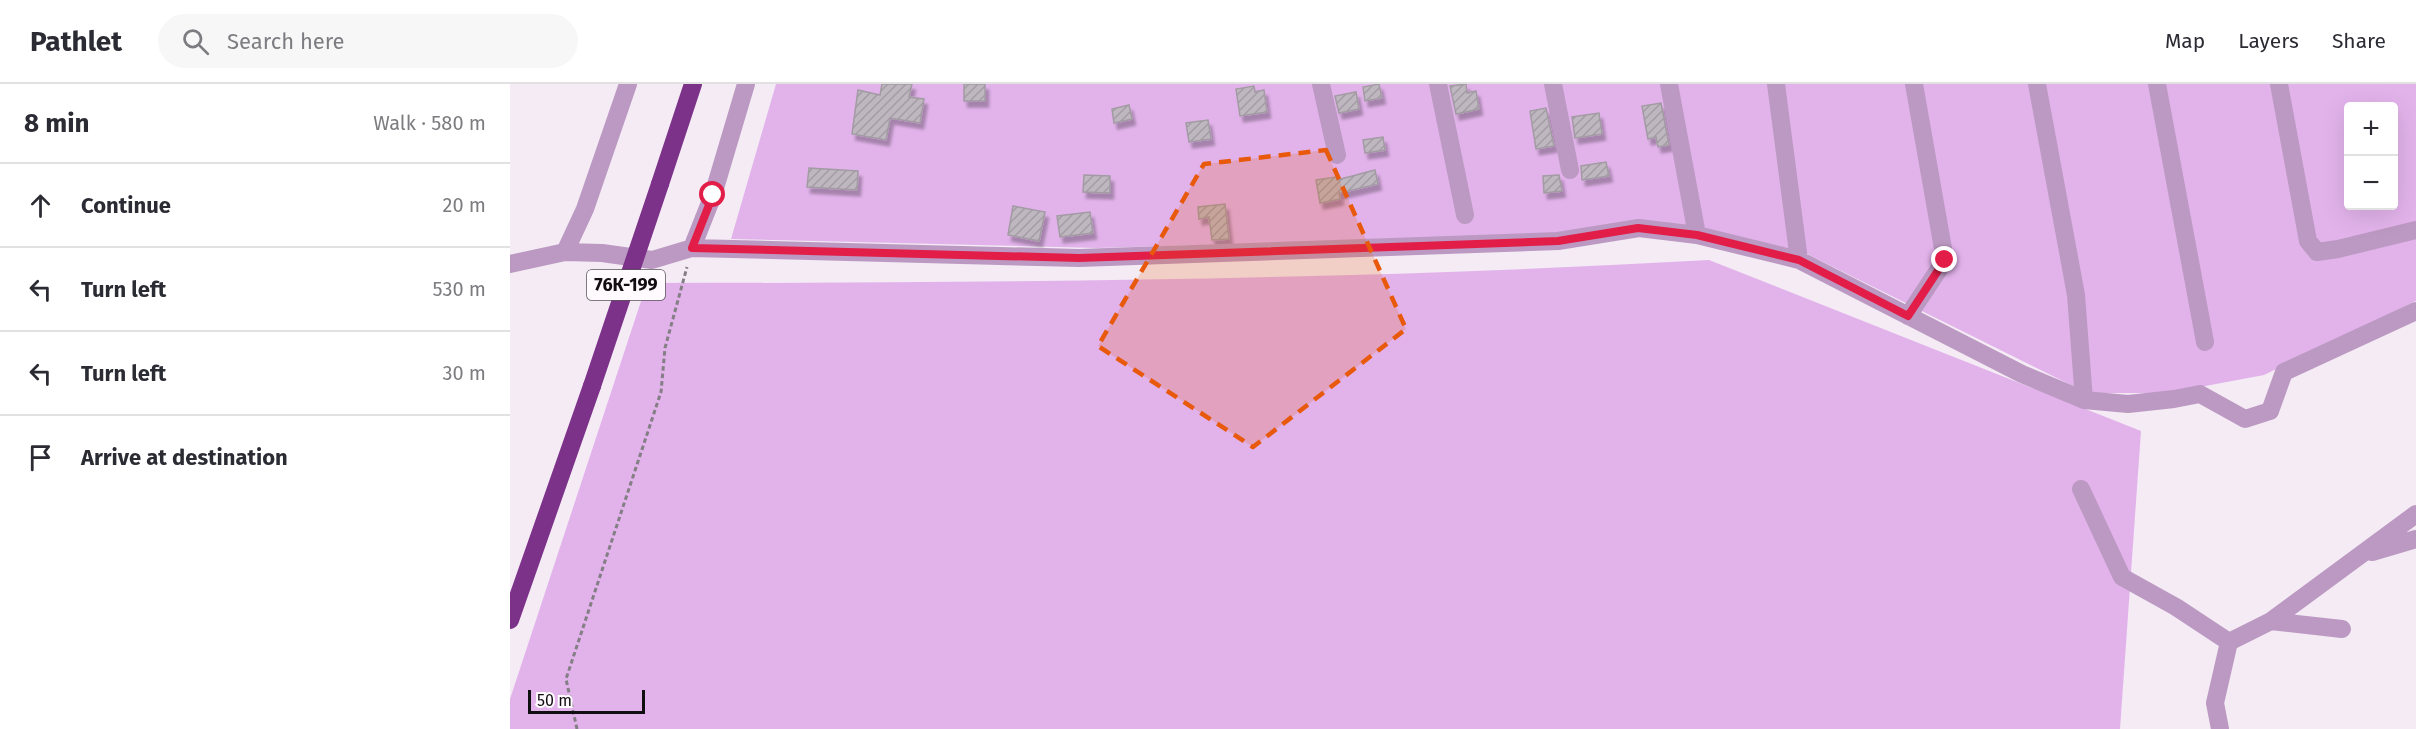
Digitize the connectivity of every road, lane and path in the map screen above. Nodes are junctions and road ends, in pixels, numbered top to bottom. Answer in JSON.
{"nodes":[{"id":1,"x":628,"y":84,"type":"edge"},
{"id":2,"x":693,"y":84,"type":"edge"},
{"id":3,"x":747,"y":84,"type":"edge"},
{"id":4,"x":1321,"y":84,"type":"edge"},
{"id":5,"x":1438,"y":84,"type":"edge"},
{"id":6,"x":1553,"y":84,"type":"edge"},
{"id":7,"x":1669,"y":84,"type":"edge"},
{"id":8,"x":1776,"y":84,"type":"edge"},
{"id":9,"x":1914,"y":84,"type":"edge"},
{"id":10,"x":2037,"y":84,"type":"edge"},
{"id":11,"x":2157,"y":84,"type":"edge"},
{"id":12,"x":2279,"y":84,"type":"edge"},
{"id":13,"x":1337,"y":155,"type":"dead end"},
{"id":14,"x":1570,"y":170,"type":"dead end"},
{"id":15,"x":1465,"y":215,"type":"dead end"},
{"id":16,"x":2416,"y":230,"type":"edge"},
{"id":17,"x":1697,"y":235,"type":"junction"},
{"id":18,"x":692,"y":248,"type":"junction"},
{"id":19,"x":565,"y":252,"type":"junction"},
{"id":20,"x":1799,"y":260,"type":"junction"},
{"id":21,"x":510,"y":264,"type":"edge"},
{"id":22,"x":2416,"y":311,"type":"edge"},
{"id":23,"x":1908,"y":316,"type":"junction"},
{"id":24,"x":2205,"y":342,"type":"dead end"},
{"id":25,"x":2084,"y":400,"type":"junction"},
{"id":26,"x":2081,"y":489,"type":"dead end"},
{"id":27,"x":2416,"y":514,"type":"edge"},
{"id":28,"x":2416,"y":538,"type":"edge"},
{"id":29,"x":2358,"y":556,"type":"junction"},
{"id":30,"x":510,"y":620,"type":"edge"},
{"id":31,"x":2271,"y":621,"type":"junction"},
{"id":32,"x":2342,"y":629,"type":"dead end"},
{"id":33,"x":2229,"y":642,"type":"junction"},
{"id":34,"x":577,"y":729,"type":"edge"},
{"id":35,"x":2220,"y":729,"type":"edge"}],
"edges":[{"from":1,"to":19,"type":"street"},
{"from":2,"to":30,"type":"highway","number":"76К-199","bridge":true},
{"from":3,"to":18,"type":"street"},
{"from":4,"to":13,"type":"street"},
{"from":5,"to":15,"type":"street"},
{"from":6,"to":14,"type":"street"},
{"from":7,"to":17,"type":"street"},
{"from":8,"to":20,"type":"street"},
{"from":9,"to":23,"type":"street"},
{"from":10,"to":25,"type":"street"},
{"from":11,"to":24,"type":"street"},
{"from":12,"to":16,"type":"street"},
{"from":17,"to":18,"type":"street"},
{"from":17,"to":20,"type":"street"},
{"from":18,"to":19,"type":"street"},
{"from":18,"to":34,"type":"path"},
{"from":19,"to":21,"type":"street"},
{"from":20,"to":23,"type":"street"},
{"from":22,"to":25,"type":"street"},
{"from":23,"to":25,"type":"street"},
{"from":26,"to":33,"type":"street"},
{"from":27,"to":29,"type":"street"},
{"from":28,"to":29,"type":"street"},
{"from":29,"to":31,"type":"street"},
{"from":31,"to":32,"type":"street"},
{"from":31,"to":33,"type":"street"},
{"from":33,"to":35,"type":"street"}]}
